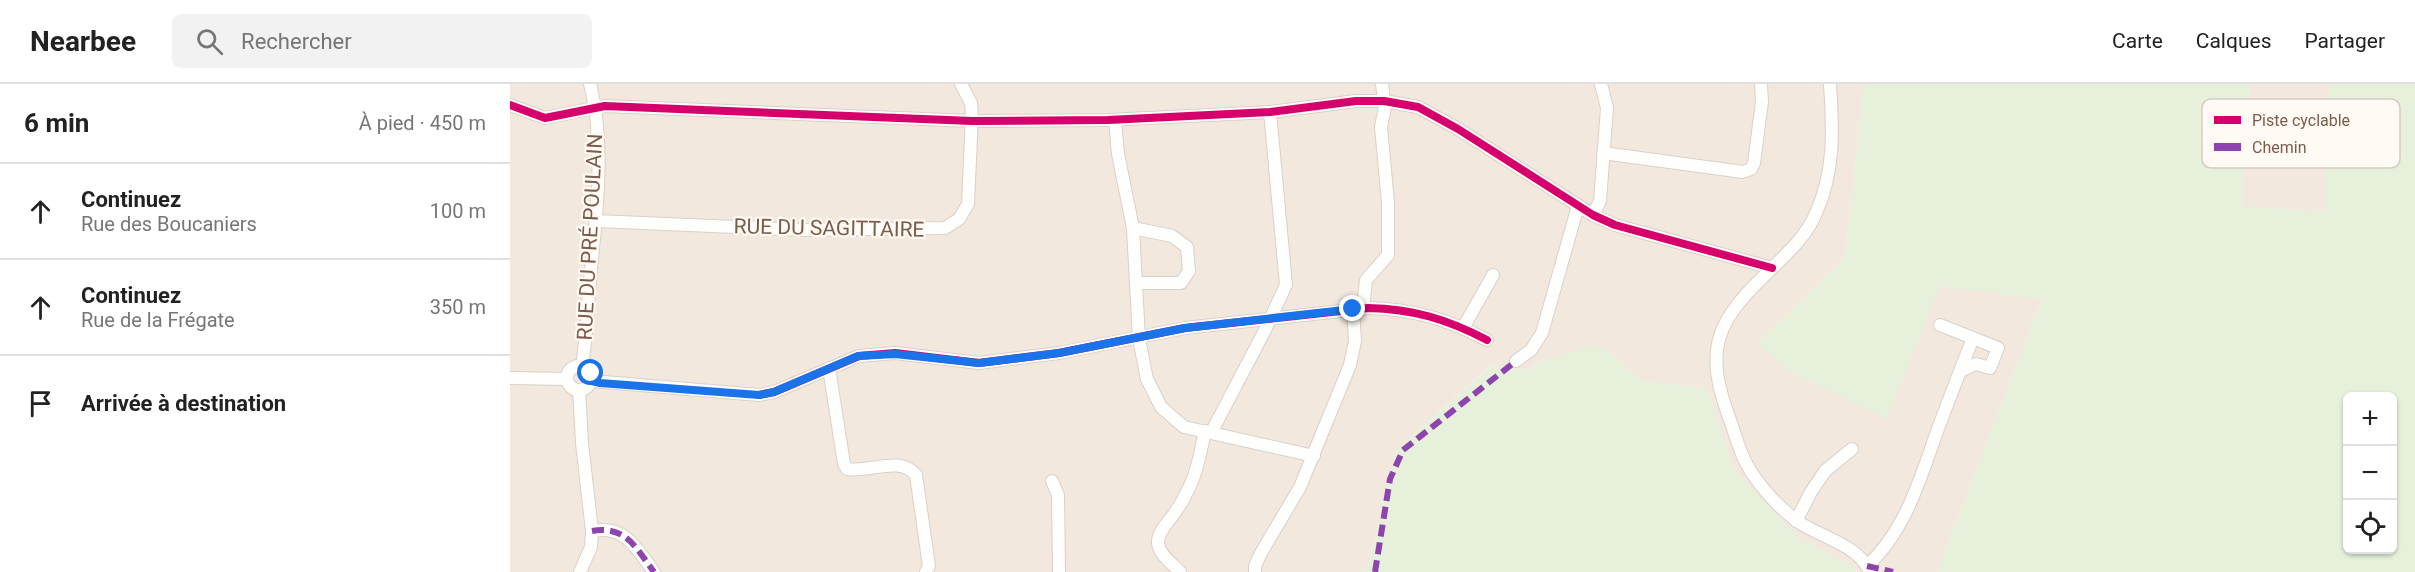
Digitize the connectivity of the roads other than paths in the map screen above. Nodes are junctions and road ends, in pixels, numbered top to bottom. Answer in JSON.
{"nodes":[{"id":1,"x":590,"y":84,"type":"edge"},
{"id":2,"x":962,"y":84,"type":"edge"},
{"id":3,"x":1382,"y":84,"type":"edge"},
{"id":4,"x":1601,"y":84,"type":"edge"},
{"id":5,"x":1761,"y":84,"type":"edge"},
{"id":6,"x":1830,"y":84,"type":"edge"},
{"id":7,"x":1384,"y":101,"type":"junction"},
{"id":8,"x":510,"y":105,"type":"edge"},
{"id":9,"x":596,"y":108,"type":"junction"},
{"id":10,"x":1269,"y":112,"type":"junction"},
{"id":11,"x":1115,"y":120,"type":"junction"},
{"id":12,"x":972,"y":121,"type":"junction"},
{"id":13,"x":1603,"y":153,"type":"junction"},
{"id":14,"x":1578,"y":206,"type":"junction"},
{"id":15,"x":1593,"y":215,"type":"junction"},
{"id":16,"x":596,"y":221,"type":"junction"},
{"id":17,"x":1133,"y":228,"type":"junction"},
{"id":18,"x":1772,"y":268,"type":"junction"},
{"id":19,"x":1493,"y":275,"type":"dead end"},
{"id":20,"x":1138,"y":283,"type":"junction"},
{"id":21,"x":1358,"y":309,"type":"junction"},
{"id":22,"x":1270,"y":319,"type":"junction"},
{"id":23,"x":1940,"y":325,"type":"dead end"},
{"id":24,"x":1463,"y":328,"type":"junction"},
{"id":25,"x":1973,"y":338,"type":"junction"},
{"id":26,"x":1139,"y":339,"type":"junction"},
{"id":27,"x":1487,"y":340,"type":"dead end"},
{"id":28,"x":1516,"y":361,"type":"dead end"},
{"id":29,"x":582,"y":366,"type":"junction"},
{"id":30,"x":829,"y":368,"type":"junction"},
{"id":31,"x":1960,"y":371,"type":"junction"},
{"id":32,"x":510,"y":378,"type":"edge"},
{"id":33,"x":567,"y":380,"type":"junction"},
{"id":34,"x":592,"y":381,"type":"junction"},
{"id":35,"x":579,"y":390,"type":"junction"},
{"id":36,"x":1208,"y":432,"type":"junction"},
{"id":37,"x":1852,"y":449,"type":"dead end"},
{"id":38,"x":1314,"y":456,"type":"junction"},
{"id":39,"x":1052,"y":481,"type":"dead end"},
{"id":40,"x":1796,"y":521,"type":"junction"},
{"id":41,"x":592,"y":531,"type":"junction"},
{"id":42,"x":1869,"y":569,"type":"edge"},
{"id":43,"x":580,"y":572,"type":"edge"},
{"id":44,"x":654,"y":572,"type":"edge"},
{"id":45,"x":926,"y":572,"type":"edge"},
{"id":46,"x":1059,"y":572,"type":"edge"},
{"id":47,"x":1180,"y":572,"type":"edge"},
{"id":48,"x":1254,"y":572,"type":"edge"},
{"id":49,"x":1264,"y":572,"type":"edge"}],
"edges":[{"from":1,"to":9,"type":"street","name":"RUE DU PRÉ POULAIN"},
{"from":2,"to":12,"type":"street","name":"RUE DU SAGITTAIRE"},
{"from":3,"to":7,"type":"street"},
{"from":4,"to":13,"type":"street"},
{"from":5,"to":13,"type":"street"},
{"from":6,"to":18,"type":"street"},
{"from":7,"to":10,"type":"street"},
{"from":7,"to":14,"type":"street"},
{"from":7,"to":21,"type":"street"},
{"from":8,"to":9,"type":"street"},
{"from":9,"to":12,"type":"street"},
{"from":9,"to":16,"type":"street","name":"RUE DU PRÉ POULAIN"},
{"from":10,"to":11,"type":"street"},
{"from":10,"to":22,"type":"street"},
{"from":11,"to":12,"type":"street"},
{"from":11,"to":17,"type":"street"},
{"from":12,"to":16,"type":"street","name":"RUE DU SAGITTAIRE"},
{"from":13,"to":15,"type":"street"},
{"from":14,"to":15,"type":"street"},
{"from":14,"to":28,"type":"street"},
{"from":15,"to":18,"type":"street"},
{"from":16,"to":29,"type":"street","name":"RUE DU PRÉ POULAIN"},
{"from":17,"to":20,"type":"street"},
{"from":17,"to":20,"type":"street"},
{"from":18,"to":40,"type":"street"},
{"from":19,"to":24,"type":"street"},
{"from":20,"to":26,"type":"street"},
{"from":21,"to":22,"type":"street"},
{"from":21,"to":24,"type":"street"},
{"from":21,"to":38,"type":"street"},
{"from":22,"to":26,"type":"street"},
{"from":22,"to":36,"type":"street"},
{"from":23,"to":25,"type":"street"},
{"from":24,"to":27,"type":"street"},
{"from":25,"to":31,"type":"street"},
{"from":25,"to":31,"type":"street"},
{"from":26,"to":30,"type":"street"},
{"from":26,"to":36,"type":"street"},
{"from":29,"to":33,"type":"street"},
{"from":29,"to":34,"type":"street"},
{"from":30,"to":34,"type":"street"},
{"from":30,"to":45,"type":"street"},
{"from":31,"to":42,"type":"street"},
{"from":32,"to":33,"type":"street"},
{"from":33,"to":35,"type":"street"},
{"from":34,"to":35,"type":"street"},
{"from":35,"to":41,"type":"street"},
{"from":36,"to":38,"type":"street"},
{"from":36,"to":47,"type":"street"},
{"from":37,"to":40,"type":"street"},
{"from":38,"to":48,"type":"street"},
{"from":39,"to":46,"type":"street"},
{"from":40,"to":42,"type":"street"},
{"from":41,"to":43,"type":"street"},
{"from":41,"to":44,"type":"street"},
{"from":48,"to":49,"type":"street"}]}
